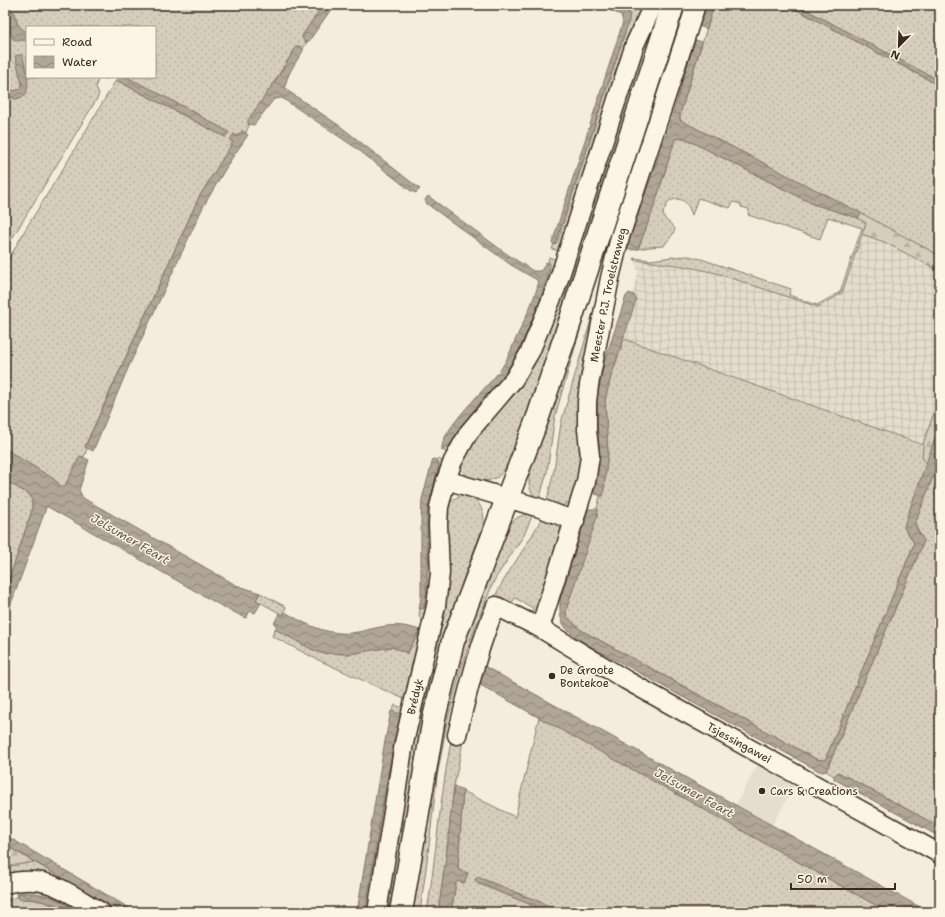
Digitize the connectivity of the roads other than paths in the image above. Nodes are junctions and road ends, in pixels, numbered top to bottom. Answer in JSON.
{"nodes":[{"id":1,"x":653,"y":5,"type":"edge"},
{"id":2,"x":673,"y":5,"type":"edge"},
{"id":3,"x":696,"y":5,"type":"edge"},
{"id":4,"x":446,"y":480,"type":"junction"},
{"id":5,"x":506,"y":498,"type":"junction"},
{"id":6,"x":574,"y":521,"type":"junction"},
{"id":7,"x":540,"y":628,"type":"junction"},
{"id":8,"x":457,"y":735,"type":"dead end"},
{"id":9,"x":940,"y":854,"type":"edge"},
{"id":10,"x":5,"y":884,"type":"edge"},
{"id":11,"x":102,"y":912,"type":"edge"},
{"id":12,"x":377,"y":912,"type":"edge"},
{"id":13,"x":401,"y":912,"type":"edge"}],
"edges":[{"from":1,"to":4,"type":"street"},
{"from":2,"to":5,"type":"main road","name":"Meester P.J. Troelstraweg"},
{"from":3,"to":6,"type":"street","name":"Meester P.J. Troelstraweg"},
{"from":4,"to":5,"type":"street"},
{"from":4,"to":12,"type":"street","name":"Brédyk"},
{"from":5,"to":6,"type":"street"},
{"from":5,"to":13,"type":"main road"},
{"from":6,"to":7,"type":"street"},
{"from":7,"to":8,"type":"street","name":"Tsjessingawei"},
{"from":7,"to":9,"type":"street","name":"Tsjessingawei"},
{"from":10,"to":11,"type":"street"}]}
